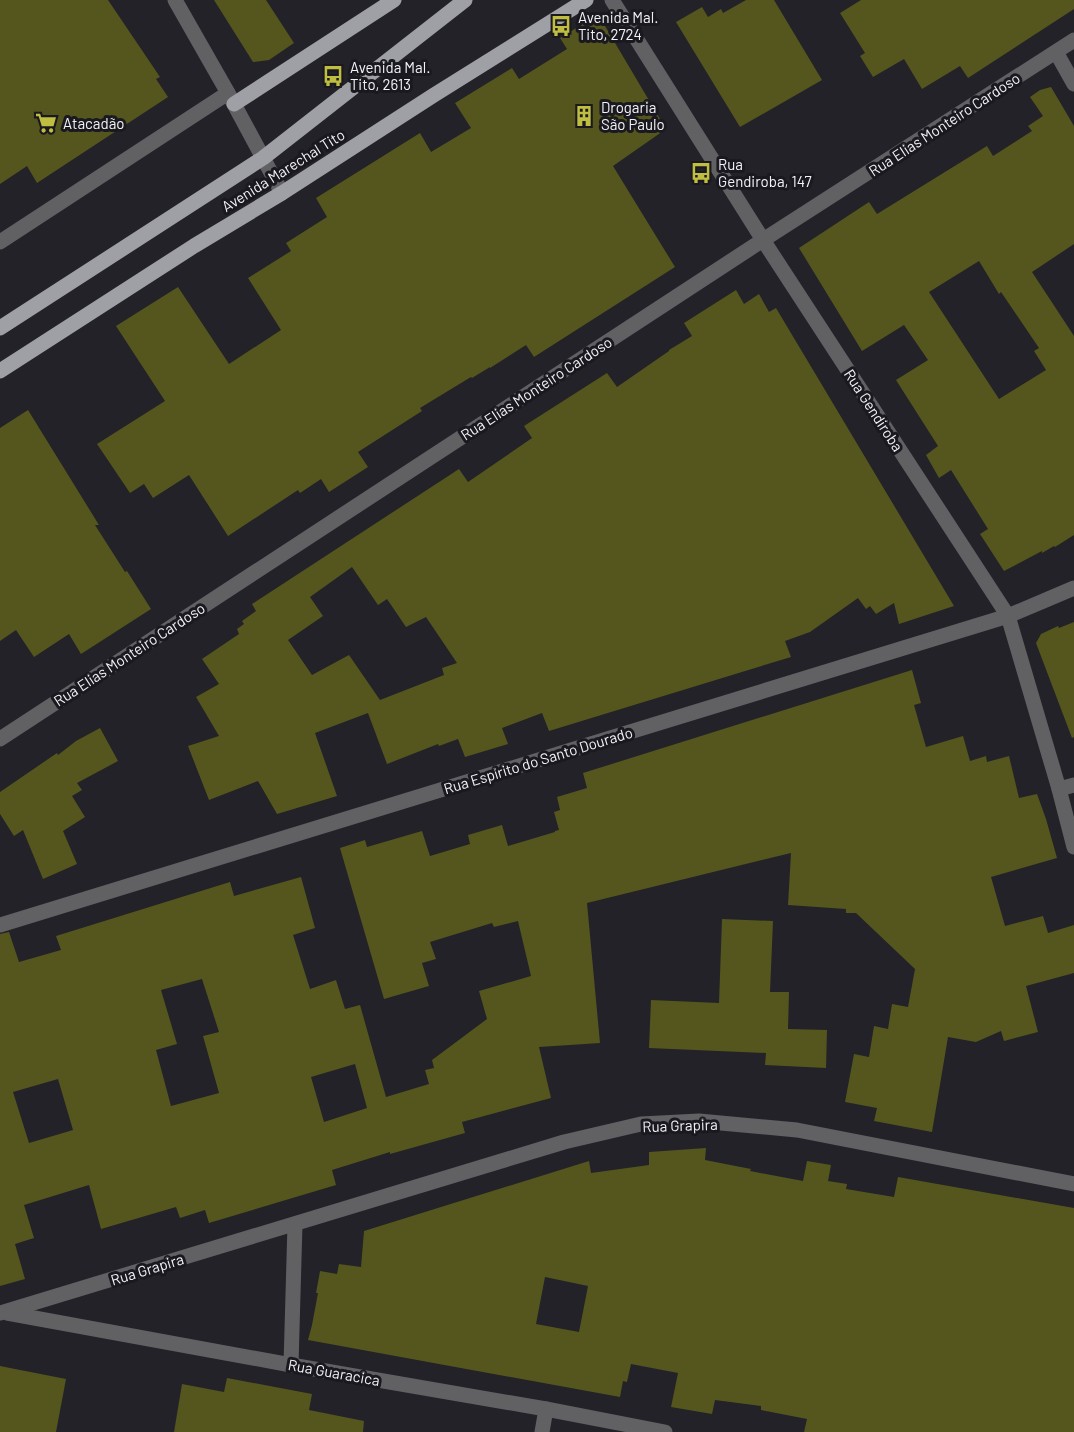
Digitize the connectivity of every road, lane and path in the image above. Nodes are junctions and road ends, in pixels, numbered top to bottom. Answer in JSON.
{"nodes":[{"id":1,"x":175,"y":0,"type":"edge"},
{"id":2,"x":394,"y":0,"type":"edge"},
{"id":3,"x":465,"y":0,"type":"edge"},
{"id":4,"x":586,"y":0,"type":"edge"},
{"id":5,"x":612,"y":0,"type":"edge"},
{"id":6,"x":1074,"y":40,"type":"edge"},
{"id":7,"x":1056,"y":52,"type":"junction"},
{"id":8,"x":1074,"y":84,"type":"edge"},
{"id":9,"x":231,"y":98,"type":"junction"},
{"id":10,"x":263,"y":158,"type":"junction"},
{"id":11,"x":282,"y":194,"type":"junction"},
{"id":12,"x":764,"y":240,"type":"junction"},
{"id":13,"x":0,"y":242,"type":"edge"},
{"id":14,"x":0,"y":328,"type":"edge"},
{"id":15,"x":0,"y":371,"type":"edge"},
{"id":16,"x":1074,"y":588,"type":"edge"},
{"id":17,"x":1008,"y":616,"type":"junction"},
{"id":18,"x":0,"y":739,"type":"edge"},
{"id":19,"x":1066,"y":787,"type":"edge"},
{"id":20,"x":1074,"y":847,"type":"edge"},
{"id":21,"x":0,"y":925,"type":"edge"},
{"id":22,"x":1074,"y":1184,"type":"edge"},
{"id":23,"x":294,"y":1224,"type":"junction"},
{"id":24,"x":2,"y":1313,"type":"edge"},
{"id":25,"x":291,"y":1365,"type":"junction"},
{"id":26,"x":546,"y":1409,"type":"junction"},
{"id":27,"x":542,"y":1432,"type":"edge"},
{"id":28,"x":665,"y":1432,"type":"edge"}],
"edges":[{"from":1,"to":9,"type":"street"},
{"from":2,"to":9,"type":"main road"},
{"from":3,"to":10,"type":"main road","name":"Avenida Marechal Tito"},
{"from":4,"to":11,"type":"main road","name":"Avenida Marechal Tito"},
{"from":5,"to":12,"type":"street","name":"Rua Gendiroba"},
{"from":6,"to":7,"type":"street","name":"Rua Elias Monteiro Cardoso"},
{"from":7,"to":8,"type":"street"},
{"from":7,"to":12,"type":"street","name":"Rua Elias Monteiro Cardoso"},
{"from":9,"to":10,"type":"street"},
{"from":9,"to":13,"type":"street"},
{"from":10,"to":11,"type":"street"},
{"from":10,"to":14,"type":"main road","name":"Avenida Marechal Tito"},
{"from":11,"to":15,"type":"main road","name":"Avenida Marechal Tito"},
{"from":12,"to":17,"type":"street","name":"Rua Gendiroba"},
{"from":12,"to":18,"type":"street","name":"Rua Elias Monteiro Cardoso"},
{"from":16,"to":17,"type":"street","name":"Rua Espírito do Santo Dourado"},
{"from":17,"to":19,"type":"street","name":"Rua Gendiroba"},
{"from":17,"to":21,"type":"street","name":"Rua Espírito do Santo Dourado"},
{"from":19,"to":20,"type":"street","name":"Rua Gendiroba"},
{"from":22,"to":23,"type":"street","name":"Rua Grapira"},
{"from":23,"to":24,"type":"street","name":"Rua Grapira"},
{"from":23,"to":25,"type":"street"},
{"from":24,"to":25,"type":"street","name":"Rua Guaracica"},
{"from":25,"to":26,"type":"street","name":"Rua Guaracica"},
{"from":26,"to":27,"type":"street"},
{"from":26,"to":28,"type":"street","name":"Rua Guaracica"}]}
